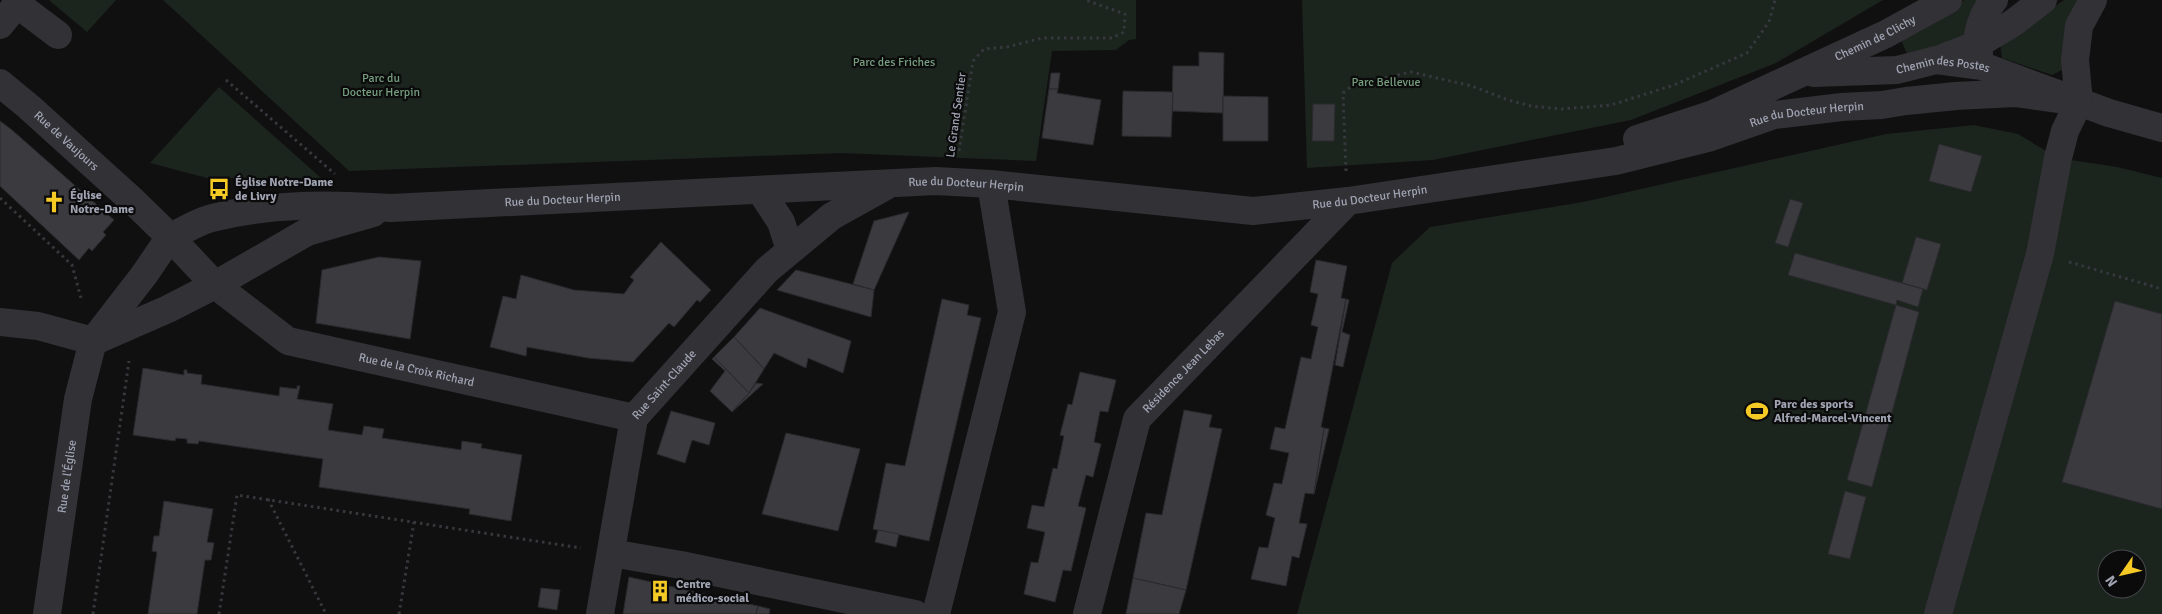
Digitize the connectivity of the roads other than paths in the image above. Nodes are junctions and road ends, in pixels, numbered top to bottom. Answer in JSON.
{"nodes":[{"id":1,"x":1948,"y":0,"type":"edge"},
{"id":2,"x":1994,"y":0,"type":"edge"},
{"id":3,"x":2043,"y":0,"type":"edge"},
{"id":4,"x":2093,"y":0,"type":"edge"},
{"id":5,"x":19,"y":2,"type":"edge"},
{"id":6,"x":0,"y":24,"type":"edge"},
{"id":7,"x":58,"y":35,"type":"dead end"},
{"id":8,"x":1979,"y":56,"type":"junction"},
{"id":9,"x":1897,"y":70,"type":"junction"},
{"id":10,"x":1800,"y":73,"type":"junction"},
{"id":11,"x":0,"y":83,"type":"edge"},
{"id":12,"x":2015,"y":93,"type":"junction"},
{"id":13,"x":2079,"y":102,"type":"junction"},
{"id":14,"x":1774,"y":115,"type":"junction"},
{"id":15,"x":2162,"y":128,"type":"edge"},
{"id":16,"x":1540,"y":174,"type":"junction"},
{"id":17,"x":892,"y":183,"type":"junction"},
{"id":18,"x":991,"y":184,"type":"junction"},
{"id":19,"x":760,"y":190,"type":"junction"},
{"id":20,"x":1348,"y":202,"type":"junction"},
{"id":21,"x":391,"y":208,"type":"junction"},
{"id":22,"x":170,"y":237,"type":"junction"},
{"id":23,"x":790,"y":250,"type":"junction"},
{"id":24,"x":215,"y":286,"type":"junction"},
{"id":25,"x":0,"y":322,"type":"edge"},
{"id":26,"x":93,"y":341,"type":"junction"},
{"id":27,"x":634,"y":418,"type":"junction"},
{"id":28,"x":611,"y":553,"type":"junction"},
{"id":29,"x":47,"y":614,"type":"edge"},
{"id":30,"x":600,"y":614,"type":"edge"},
{"id":31,"x":915,"y":614,"type":"edge"},
{"id":32,"x":936,"y":614,"type":"edge"},
{"id":33,"x":1087,"y":614,"type":"edge"},
{"id":34,"x":1938,"y":614,"type":"edge"}],
"edges":[{"from":1,"to":10,"type":"street","name":"Chemin de Clichy"},
{"from":2,"to":8,"type":"street"},
{"from":3,"to":8,"type":"street"},
{"from":4,"to":13,"type":"street"},
{"from":5,"to":6,"type":"street"},
{"from":5,"to":7,"type":"street"},
{"from":8,"to":9,"type":"street","name":"Chemin des Postes"},
{"from":8,"to":12,"type":"street"},
{"from":8,"to":13,"type":"street","name":"Chemin des Postes"},
{"from":9,"to":10,"type":"street","name":"Chemin des Postes"},
{"from":9,"to":14,"type":"street"},
{"from":10,"to":16,"type":"street","name":"Rue du Docteur Herpin"},
{"from":11,"to":22,"type":"street","name":"Rue de Vaujours"},
{"from":12,"to":13,"type":"street","name":"Rue du Docteur Herpin"},
{"from":12,"to":14,"type":"street","name":"Rue du Docteur Herpin"},
{"from":13,"to":15,"type":"street"},
{"from":13,"to":34,"type":"street"},
{"from":14,"to":16,"type":"street","name":"Rue du Docteur Herpin"},
{"from":16,"to":20,"type":"street","name":"Rue du Docteur Herpin"},
{"from":17,"to":18,"type":"street","name":"Rue du Docteur Herpin"},
{"from":17,"to":19,"type":"street","name":"Rue du Docteur Herpin"},
{"from":17,"to":23,"type":"street","name":"Rue Saint-Claude"},
{"from":18,"to":20,"type":"street","name":"Rue du Docteur Herpin"},
{"from":18,"to":32,"type":"street"},
{"from":19,"to":21,"type":"street","name":"Rue du Docteur Herpin"},
{"from":19,"to":23,"type":"street"},
{"from":20,"to":33,"type":"street","name":"Résidence Jean Lebas"},
{"from":21,"to":22,"type":"street","name":"Rue du Docteur Herpin"},
{"from":21,"to":24,"type":"street","name":"Rue du Docteur Herpin"},
{"from":22,"to":24,"type":"street","name":"Rue de Vaujours"},
{"from":22,"to":26,"type":"street"},
{"from":23,"to":27,"type":"street","name":"Rue Saint-Claude"},
{"from":24,"to":26,"type":"street","name":"Rue du Docteur Herpin"},
{"from":24,"to":27,"type":"street","name":"Rue de la Croix Richard"},
{"from":25,"to":26,"type":"street"},
{"from":26,"to":29,"type":"street","name":"Rue de l'Église"},
{"from":27,"to":28,"type":"street","name":"Rue Saint-Claude"},
{"from":28,"to":30,"type":"street","name":"Rue Saint-Claude"},
{"from":28,"to":31,"type":"street"}]}
